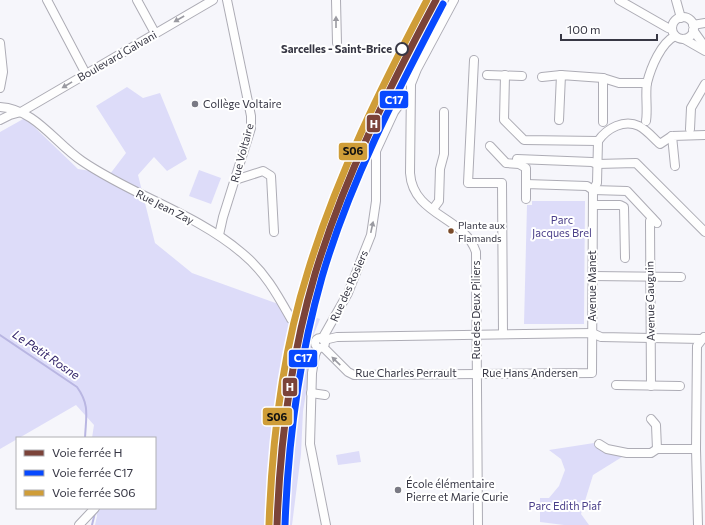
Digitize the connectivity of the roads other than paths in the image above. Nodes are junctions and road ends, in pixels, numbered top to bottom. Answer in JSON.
{"nodes":[{"id":1,"x":47,"y":0,"type":"edge"},
{"id":2,"x":137,"y":0,"type":"edge"},
{"id":3,"x":213,"y":0,"type":"edge"},
{"id":4,"x":227,"y":0,"type":"edge"},
{"id":5,"x":336,"y":0,"type":"edge"},
{"id":6,"x":454,"y":0,"type":"edge"},
{"id":7,"x":619,"y":0,"type":"edge"},
{"id":8,"x":676,"y":0,"type":"edge"},
{"id":9,"x":681,"y":18,"type":"junction"},
{"id":10,"x":705,"y":23,"type":"edge"},
{"id":11,"x":693,"y":27,"type":"junction"},
{"id":12,"x":674,"y":32,"type":"junction"},
{"id":13,"x":155,"y":33,"type":"junction"},
{"id":14,"x":684,"y":39,"type":"junction"},
{"id":15,"x":337,"y":43,"type":"dead end"},
{"id":16,"x":0,"y":44,"type":"edge"},
{"id":17,"x":705,"y":47,"type":"edge"},
{"id":18,"x":705,"y":51,"type":"edge"},
{"id":19,"x":474,"y":60,"type":"dead end"},
{"id":20,"x":86,"y":74,"type":"junction"},
{"id":21,"x":487,"y":75,"type":"dead end"},
{"id":22,"x":505,"y":75,"type":"junction"},
{"id":23,"x":561,"y":75,"type":"junction"},
{"id":24,"x":522,"y":76,"type":"dead end"},
{"id":25,"x":542,"y":77,"type":"dead end"},
{"id":26,"x":603,"y":78,"type":"junction"},
{"id":27,"x":647,"y":83,"type":"junction"},
{"id":28,"x":705,"y":84,"type":"edge"},
{"id":29,"x":0,"y":88,"type":"edge"},
{"id":30,"x":409,"y":100,"type":"junction"},
{"id":31,"x":5,"y":110,"type":"edge"},
{"id":32,"x":21,"y":112,"type":"junction"},
{"id":33,"x":444,"y":112,"type":"dead end"},
{"id":34,"x":0,"y":120,"type":"edge"},
{"id":35,"x":560,"y":120,"type":"dead end"},
{"id":36,"x":646,"y":121,"type":"dead end"},
{"id":37,"x":604,"y":122,"type":"dead end"},
{"id":38,"x":690,"y":130,"type":"dead end"},
{"id":39,"x":705,"y":135,"type":"edge"},
{"id":40,"x":672,"y":136,"type":"junction"},
{"id":41,"x":598,"y":141,"type":"junction"},
{"id":42,"x":490,"y":146,"type":"dead end"},
{"id":43,"x":517,"y":159,"type":"dead end"},
{"id":44,"x":597,"y":164,"type":"junction"},
{"id":45,"x":675,"y":166,"type":"dead end"},
{"id":46,"x":235,"y":180,"type":"junction"},
{"id":47,"x":526,"y":184,"type":"junction"},
{"id":48,"x":593,"y":190,"type":"junction"},
{"id":49,"x":526,"y":199,"type":"dead end"},
{"id":50,"x":593,"y":205,"type":"junction"},
{"id":51,"x":433,"y":209,"type":"junction"},
{"id":52,"x":274,"y":232,"type":"dead end"},
{"id":53,"x":705,"y":232,"type":"edge"},
{"id":54,"x":219,"y":236,"type":"junction"},
{"id":55,"x":625,"y":258,"type":"dead end"},
{"id":56,"x":592,"y":276,"type":"junction"},
{"id":57,"x":650,"y":276,"type":"junction"},
{"id":58,"x":681,"y":277,"type":"dead end"},
{"id":59,"x":291,"y":319,"type":"tunnel mouth"},
{"id":60,"x":592,"y":333,"type":"junction"},
{"id":61,"x":503,"y":334,"type":"junction"},
{"id":62,"x":476,"y":335,"type":"junction"},
{"id":63,"x":704,"y":338,"type":"edge"},
{"id":64,"x":651,"y":340,"type":"junction"},
{"id":65,"x":319,"y":342,"type":"junction"},
{"id":66,"x":476,"y":372,"type":"junction"},
{"id":67,"x":616,"y":385,"type":"dead end"},
{"id":68,"x":651,"y":386,"type":"junction"},
{"id":69,"x":680,"y":386,"type":"dead end"},
{"id":70,"x":311,"y":393,"type":"junction"},
{"id":71,"x":325,"y":394,"type":"dead end"},
{"id":72,"x":651,"y":419,"type":"dead end"},
{"id":73,"x":599,"y":444,"type":"dead end"},
{"id":74,"x":656,"y":449,"type":"junction"},
{"id":75,"x":696,"y":449,"type":"junction"},
{"id":76,"x":702,"y":486,"type":"edge"},
{"id":77,"x":92,"y":510,"type":"edge"},
{"id":78,"x":79,"y":525,"type":"edge"},
{"id":79,"x":326,"y":525,"type":"edge"},
{"id":80,"x":478,"y":525,"type":"edge"},
{"id":81,"x":698,"y":525,"type":"edge"}],
"edges":[{"from":1,"to":20,"type":"street"},
{"from":2,"to":13,"type":"street"},
{"from":3,"to":13,"type":"street","name":"Boulevard Galvani","one_way":true},
{"from":4,"to":46,"type":"street","name":"Rue Voltaire"},
{"from":15,"to":5,"type":"street","one_way":true},
{"from":6,"to":30,"type":"street","name":"Rue des Deux Piliers"},
{"from":7,"to":12,"type":"street"},
{"from":8,"to":9,"type":"street"},
{"from":9,"to":11,"type":"street"},
{"from":9,"to":12,"type":"street"},
{"from":10,"to":11,"type":"street"},
{"from":11,"to":14,"type":"street"},
{"from":11,"to":17,"type":"street"},
{"from":12,"to":14,"type":"street"},
{"from":12,"to":27,"type":"street"},
{"from":13,"to":20,"type":"street","name":"Boulevard Galvani"},
{"from":14,"to":18,"type":"street"},
{"from":16,"to":29,"type":"street"},
{"from":19,"to":61,"type":"street"},
{"from":20,"to":32,"type":"street","name":"Boulevard Galvani","one_way":true},
{"from":21,"to":22,"type":"street"},
{"from":22,"to":24,"type":"street"},
{"from":22,"to":41,"type":"street"},
{"from":23,"to":25,"type":"street"},
{"from":23,"to":26,"type":"street"},
{"from":23,"to":35,"type":"street"},
{"from":26,"to":27,"type":"street"},
{"from":26,"to":37,"type":"street"},
{"from":27,"to":36,"type":"street"},
{"from":28,"to":38,"type":"street"},
{"from":30,"to":51,"type":"street","name":"Rue des Deux Piliers"},
{"from":65,"to":30,"type":"street","name":"Rue des Rosiers","one_way":true},
{"from":31,"to":32,"type":"street","name":"Rue Jean Zay"},
{"from":31,"to":34,"type":"street"},
{"from":32,"to":54,"type":"street","name":"Rue Jean Zay"},
{"from":33,"to":51,"type":"street"},
{"from":39,"to":40,"type":"street"},
{"from":40,"to":41,"type":"street"},
{"from":40,"to":45,"type":"street"},
{"from":41,"to":44,"type":"street","name":"Avenue Manet"},
{"from":42,"to":47,"type":"street"},
{"from":43,"to":44,"type":"street"},
{"from":44,"to":48,"type":"street","name":"Avenue Manet"},
{"from":44,"to":53,"type":"street"},
{"from":46,"to":52,"type":"street"},
{"from":46,"to":54,"type":"street","name":"Rue Voltaire"},
{"from":47,"to":48,"type":"street","name":"Avenue Gauguin"},
{"from":47,"to":49,"type":"street"},
{"from":48,"to":50,"type":"street","name":"Avenue Manet"},
{"from":48,"to":57,"type":"street","name":"Avenue Gauguin"},
{"from":50,"to":55,"type":"street"},
{"from":50,"to":56,"type":"street","name":"Avenue Manet"},
{"from":51,"to":62,"type":"street","name":"Rue des Deux Piliers"},
{"from":54,"to":59,"type":"street","name":"Rue Jean Zay"},
{"from":56,"to":57,"type":"street"},
{"from":56,"to":60,"type":"street","name":"Avenue Manet"},
{"from":57,"to":58,"type":"street"},
{"from":57,"to":64,"type":"street","name":"Avenue Gauguin"},
{"from":60,"to":61,"type":"street"},
{"from":60,"to":64,"type":"street"},
{"from":60,"to":66,"type":"street","name":"Rue Hans Andersen"},
{"from":61,"to":62,"type":"street"},
{"from":62,"to":65,"type":"street"},
{"from":62,"to":66,"type":"street","name":"Rue des Deux Piliers"},
{"from":63,"to":64,"type":"street"},
{"from":63,"to":75,"type":"street"},
{"from":64,"to":68,"type":"street","name":"Avenue Gauguin"},
{"from":66,"to":65,"type":"street","name":"Rue Charles Perrault","one_way":true},
{"from":65,"to":70,"type":"street","name":"Rue des Rosiers"},
{"from":66,"to":80,"type":"street","name":"Rue des Deux Piliers"},
{"from":67,"to":68,"type":"street"},
{"from":68,"to":69,"type":"street"},
{"from":70,"to":71,"type":"street"},
{"from":70,"to":79,"type":"street","name":"Rue des Rosiers"},
{"from":72,"to":74,"type":"street"},
{"from":73,"to":74,"type":"street"},
{"from":74,"to":75,"type":"street"},
{"from":75,"to":76,"type":"street"},
{"from":76,"to":81,"type":"street"},
{"from":77,"to":78,"type":"street"}]}
